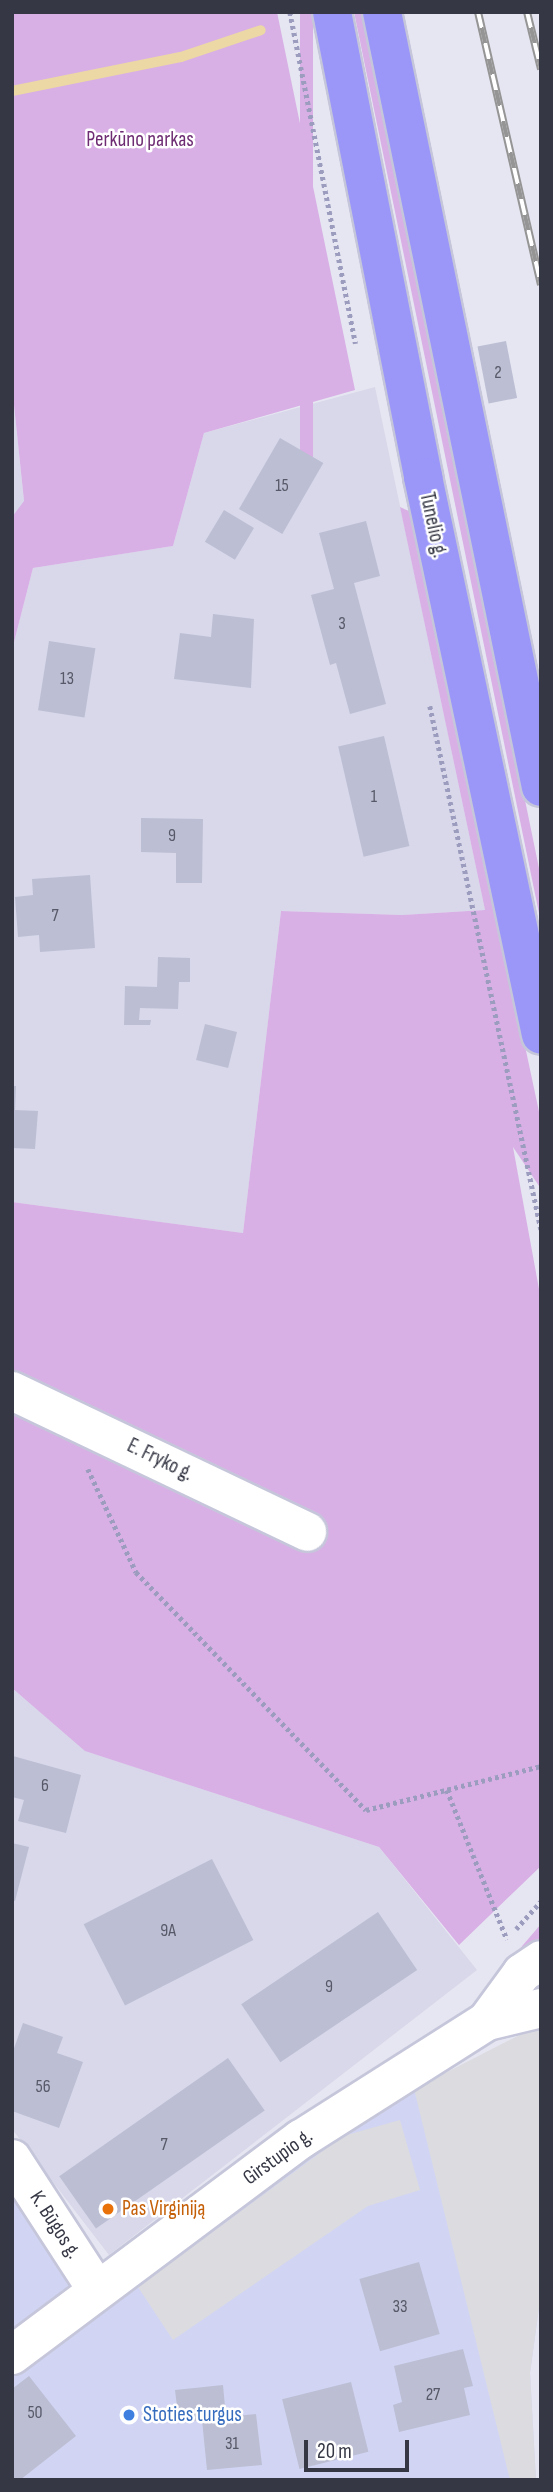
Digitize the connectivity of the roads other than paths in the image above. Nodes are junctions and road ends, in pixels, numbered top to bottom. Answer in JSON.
{"nodes":[{"id":1,"x":332,"y":12,"type":"edge"},
{"id":2,"x":383,"y":12,"type":"edge"},
{"id":3,"x":541,"y":788,"type":"edge"},
{"id":4,"x":541,"y":1035,"type":"edge"},
{"id":5,"x":12,"y":1391,"type":"edge"},
{"id":6,"x":307,"y":1532,"type":"dead end"},
{"id":7,"x":541,"y":1960,"type":"edge"},
{"id":8,"x":541,"y":2008,"type":"edge"},
{"id":9,"x":487,"y":2021,"type":"junction"},
{"id":10,"x":12,"y":2159,"type":"edge"},
{"id":11,"x":97,"y":2290,"type":"junction"},
{"id":12,"x":12,"y":2355,"type":"edge"}],
"edges":[{"from":1,"to":4,"type":"main road","name":"Tunelio g."},
{"from":2,"to":3,"type":"main road"},
{"from":5,"to":6,"type":"street","name":"E. Fryko g."},
{"from":7,"to":9,"type":"street","name":"Girstupio g."},
{"from":8,"to":9,"type":"street"},
{"from":9,"to":11,"type":"street","name":"Girstupio g."},
{"from":10,"to":11,"type":"street","name":"K. Būgos g."},
{"from":11,"to":12,"type":"street","name":"Girstupio g."}]}
